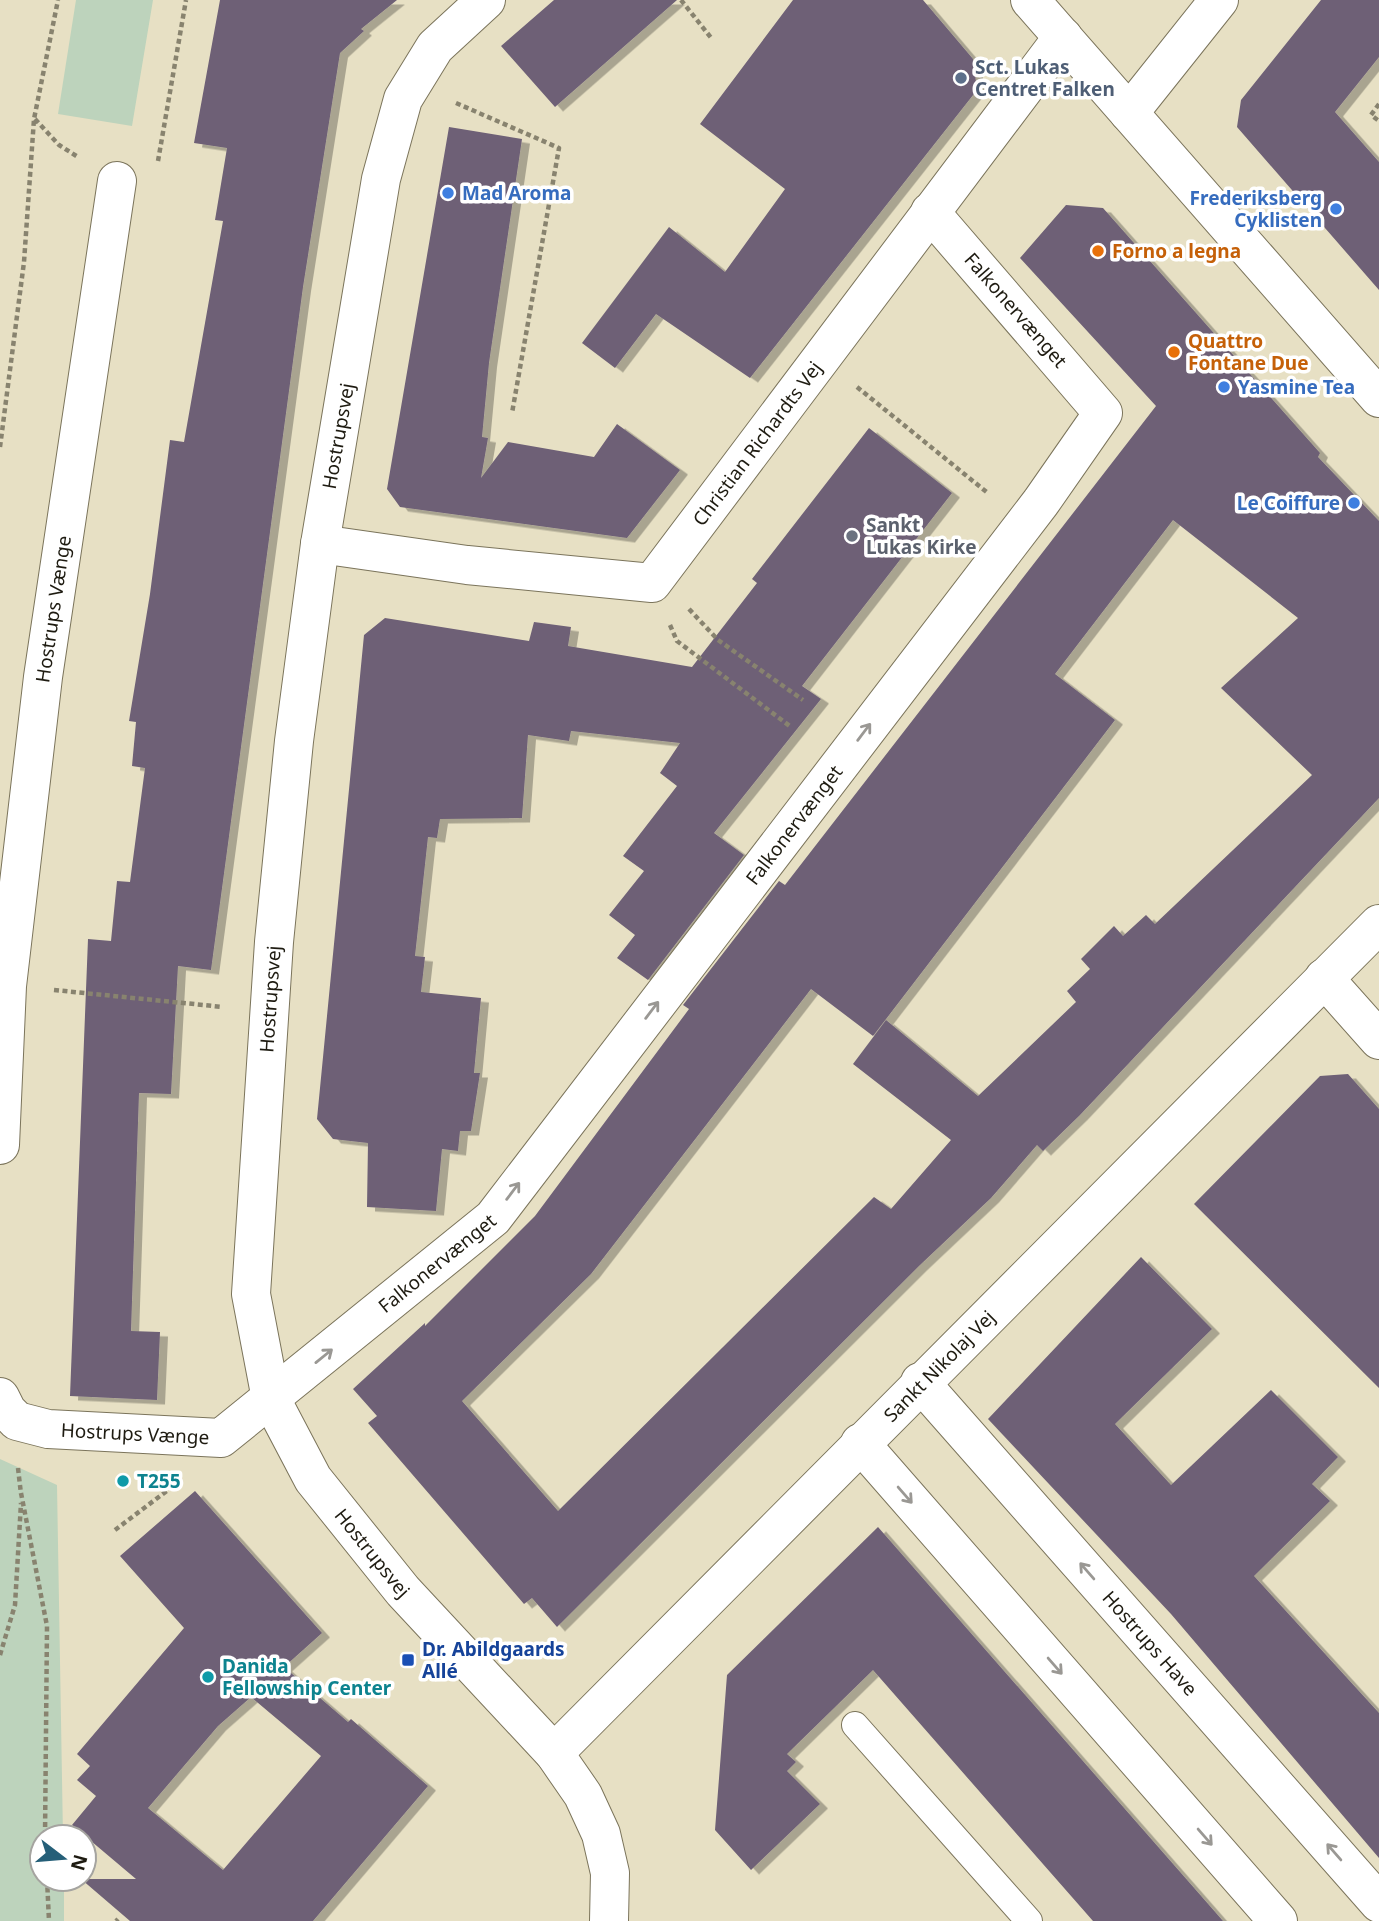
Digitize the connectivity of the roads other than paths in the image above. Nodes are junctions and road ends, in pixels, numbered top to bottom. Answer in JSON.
{"nodes":[{"id":1,"x":486,"y":0,"type":"edge"},
{"id":2,"x":1030,"y":0,"type":"edge"},
{"id":3,"x":1219,"y":0,"type":"edge"},
{"id":4,"x":1063,"y":37,"type":"junction"},
{"id":5,"x":1129,"y":113,"type":"junction"},
{"id":6,"x":117,"y":181,"type":"road end"},
{"id":7,"x":930,"y":212,"type":"junction"},
{"id":8,"x":1379,"y":398,"type":"edge"},
{"id":9,"x":320,"y":544,"type":"junction"},
{"id":10,"x":1379,"y":924,"type":"edge"},
{"id":11,"x":1324,"y":978,"type":"junction"},
{"id":12,"x":1379,"y":1040,"type":"edge"},
{"id":13,"x":0,"y":1145,"type":"edge"},
{"id":14,"x":920,"y":1382,"type":"junction"},
{"id":15,"x":0,"y":1397,"type":"edge"},
{"id":16,"x":271,"y":1399,"type":"junction"},
{"id":17,"x":860,"y":1443,"type":"junction"},
{"id":18,"x":855,"y":1725,"type":"dead end"},
{"id":19,"x":554,"y":1753,"type":"junction"},
{"id":20,"x":1379,"y":1903,"type":"edge"},
{"id":21,"x":609,"y":1921,"type":"edge"},
{"id":22,"x":1029,"y":1921,"type":"edge"},
{"id":23,"x":1278,"y":1921,"type":"edge"}],
"edges":[{"from":1,"to":9,"type":"street","name":"Hostrupsvej"},
{"from":2,"to":4,"type":"street"},
{"from":3,"to":5,"type":"street"},
{"from":4,"to":5,"type":"street"},
{"from":4,"to":7,"type":"street","name":"Christian Richardts Vej"},
{"from":5,"to":8,"type":"street"},
{"from":6,"to":13,"type":"street","name":"Hostrups Vænge"},
{"from":7,"to":9,"type":"street","name":"Christian Richardts Vej"},
{"from":16,"to":7,"type":"street","name":"Falkonervænget","one_way":true},
{"from":9,"to":16,"type":"street","name":"Hostrupsvej"},
{"from":10,"to":11,"type":"street","name":"Sankt Nikolaj Vej"},
{"from":11,"to":12,"type":"street"},
{"from":11,"to":14,"type":"street","name":"Sankt Nikolaj Vej"},
{"from":14,"to":17,"type":"street","name":"Sankt Nikolaj Vej"},
{"from":20,"to":14,"type":"street","name":"Hostrups Have","one_way":true},
{"from":15,"to":16,"type":"street","name":"Hostrups Vænge"},
{"from":16,"to":19,"type":"street","name":"Hostrupsvej"},
{"from":17,"to":19,"type":"street","name":"Sankt Nikolaj Vej"},
{"from":17,"to":23,"type":"street","one_way":true},
{"from":18,"to":22,"type":"lane"},
{"from":19,"to":21,"type":"street","name":"Hostrupsvej"}]}
